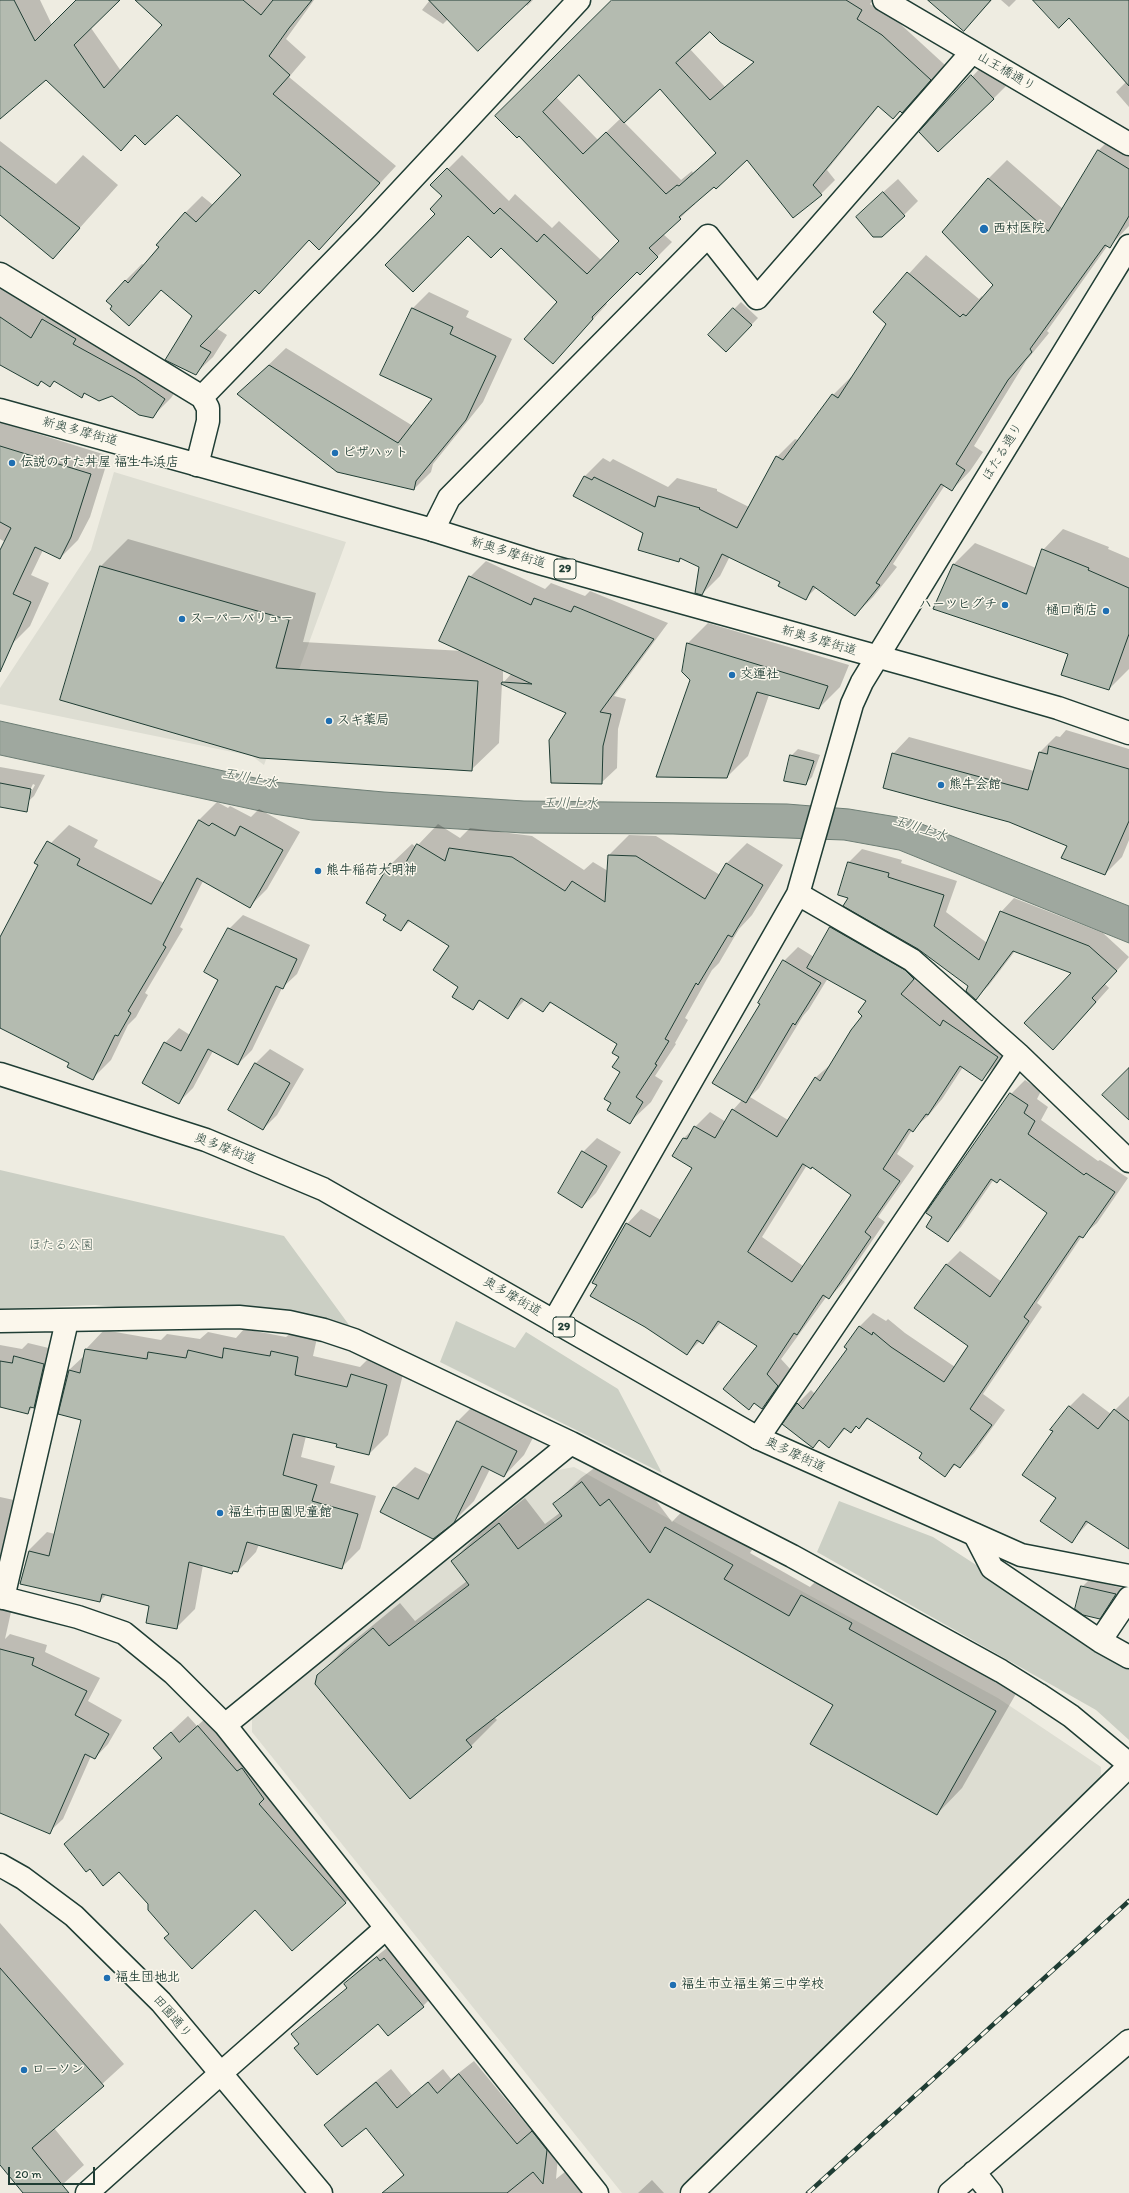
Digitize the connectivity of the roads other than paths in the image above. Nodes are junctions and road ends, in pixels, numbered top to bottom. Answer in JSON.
{"nodes":[{"id":1,"x":580,"y":0,"type":"edge"},
{"id":2,"x":884,"y":0,"type":"edge"},
{"id":3,"x":972,"y":52,"type":"junction"},
{"id":4,"x":1129,"y":144,"type":"edge"},
{"id":5,"x":1129,"y":246,"type":"edge"},
{"id":6,"x":0,"y":274,"type":"edge"},
{"id":7,"x":202,"y":397,"type":"junction"},
{"id":8,"x":0,"y":410,"type":"edge"},
{"id":9,"x":197,"y":465,"type":"junction"},
{"id":10,"x":433,"y":530,"type":"junction"},
{"id":11,"x":877,"y":658,"type":"junction"},
{"id":12,"x":1129,"y":733,"type":"edge"},
{"id":13,"x":798,"y":894,"type":"junction"},
{"id":14,"x":1018,"y":1054,"type":"junction"},
{"id":15,"x":0,"y":1074,"type":"edge"},
{"id":16,"x":1129,"y":1161,"type":"edge"},
{"id":17,"x":0,"y":1321,"type":"edge"},
{"id":18,"x":67,"y":1321,"type":"junction"},
{"id":19,"x":554,"y":1321,"type":"junction"},
{"id":20,"x":758,"y":1438,"type":"junction"},
{"id":21,"x":571,"y":1444,"type":"junction"},
{"id":22,"x":975,"y":1535,"type":"junction"},
{"id":23,"x":1129,"y":1576,"type":"edge"},
{"id":24,"x":1,"y":1597,"type":"edge"},
{"id":25,"x":1129,"y":1598,"type":"edge"},
{"id":26,"x":1100,"y":1641,"type":"junction"},
{"id":27,"x":1129,"y":1658,"type":"edge"},
{"id":28,"x":225,"y":1725,"type":"junction"},
{"id":29,"x":1129,"y":1765,"type":"edge"},
{"id":30,"x":0,"y":1865,"type":"edge"},
{"id":31,"x":386,"y":1928,"type":"junction"},
{"id":32,"x":1129,"y":2041,"type":"edge"},
{"id":33,"x":220,"y":2074,"type":"junction"},
{"id":34,"x":974,"y":2172,"type":"junction"},
{"id":35,"x":88,"y":2193,"type":"edge"},
{"id":36,"x":321,"y":2193,"type":"edge"},
{"id":37,"x":597,"y":2193,"type":"edge"},
{"id":38,"x":692,"y":2193,"type":"edge"},
{"id":39,"x":950,"y":2193,"type":"edge"},
{"id":40,"x":991,"y":2193,"type":"edge"}],
"edges":[{"from":1,"to":7,"type":"street"},
{"from":2,"to":3,"type":"street","name":"山王橋通り"},
{"from":3,"to":4,"type":"street","name":"山王橋通り"},
{"from":3,"to":10,"type":"street"},
{"from":5,"to":11,"type":"street","name":"ほたる通り"},
{"from":6,"to":7,"type":"street"},
{"from":7,"to":9,"type":"street"},
{"from":8,"to":9,"type":"street","name":"新奥多摩街道","number":"29"},
{"from":9,"to":10,"type":"street","name":"新奥多摩街道","number":"29"},
{"from":10,"to":11,"type":"street","name":"新奥多摩街道","number":"29"},
{"from":11,"to":12,"type":"street","name":"新奥多摩街道","number":"29"},
{"from":11,"to":13,"type":"street","name":"ほたる通り"},
{"from":13,"to":14,"type":"street"},
{"from":13,"to":19,"type":"street","name":"ほたる通り"},
{"from":14,"to":16,"type":"street"},
{"from":14,"to":20,"type":"street"},
{"from":15,"to":19,"type":"street","name":"奥多摩街道","number":"29"},
{"from":17,"to":18,"type":"street"},
{"from":18,"to":21,"type":"street"},
{"from":18,"to":24,"type":"street"},
{"from":19,"to":20,"type":"street","name":"奥多摩街道","number":"29"},
{"from":20,"to":22,"type":"street","name":"奥多摩街道","number":"29"},
{"from":21,"to":28,"type":"street"},
{"from":21,"to":29,"type":"street"},
{"from":22,"to":23,"type":"street","name":"奥多摩街道","number":"29"},
{"from":22,"to":26,"type":"street"},
{"from":24,"to":28,"type":"street"},
{"from":25,"to":26,"type":"street"},
{"from":26,"to":27,"type":"street"},
{"from":28,"to":31,"type":"street"},
{"from":29,"to":38,"type":"street"},
{"from":30,"to":33,"type":"street","name":"田園通り"},
{"from":31,"to":33,"type":"street"},
{"from":31,"to":37,"type":"street"},
{"from":32,"to":34,"type":"street"},
{"from":33,"to":35,"type":"street"},
{"from":33,"to":36,"type":"street","name":"田園通り"},
{"from":34,"to":39,"type":"street"},
{"from":34,"to":40,"type":"street"}]}
